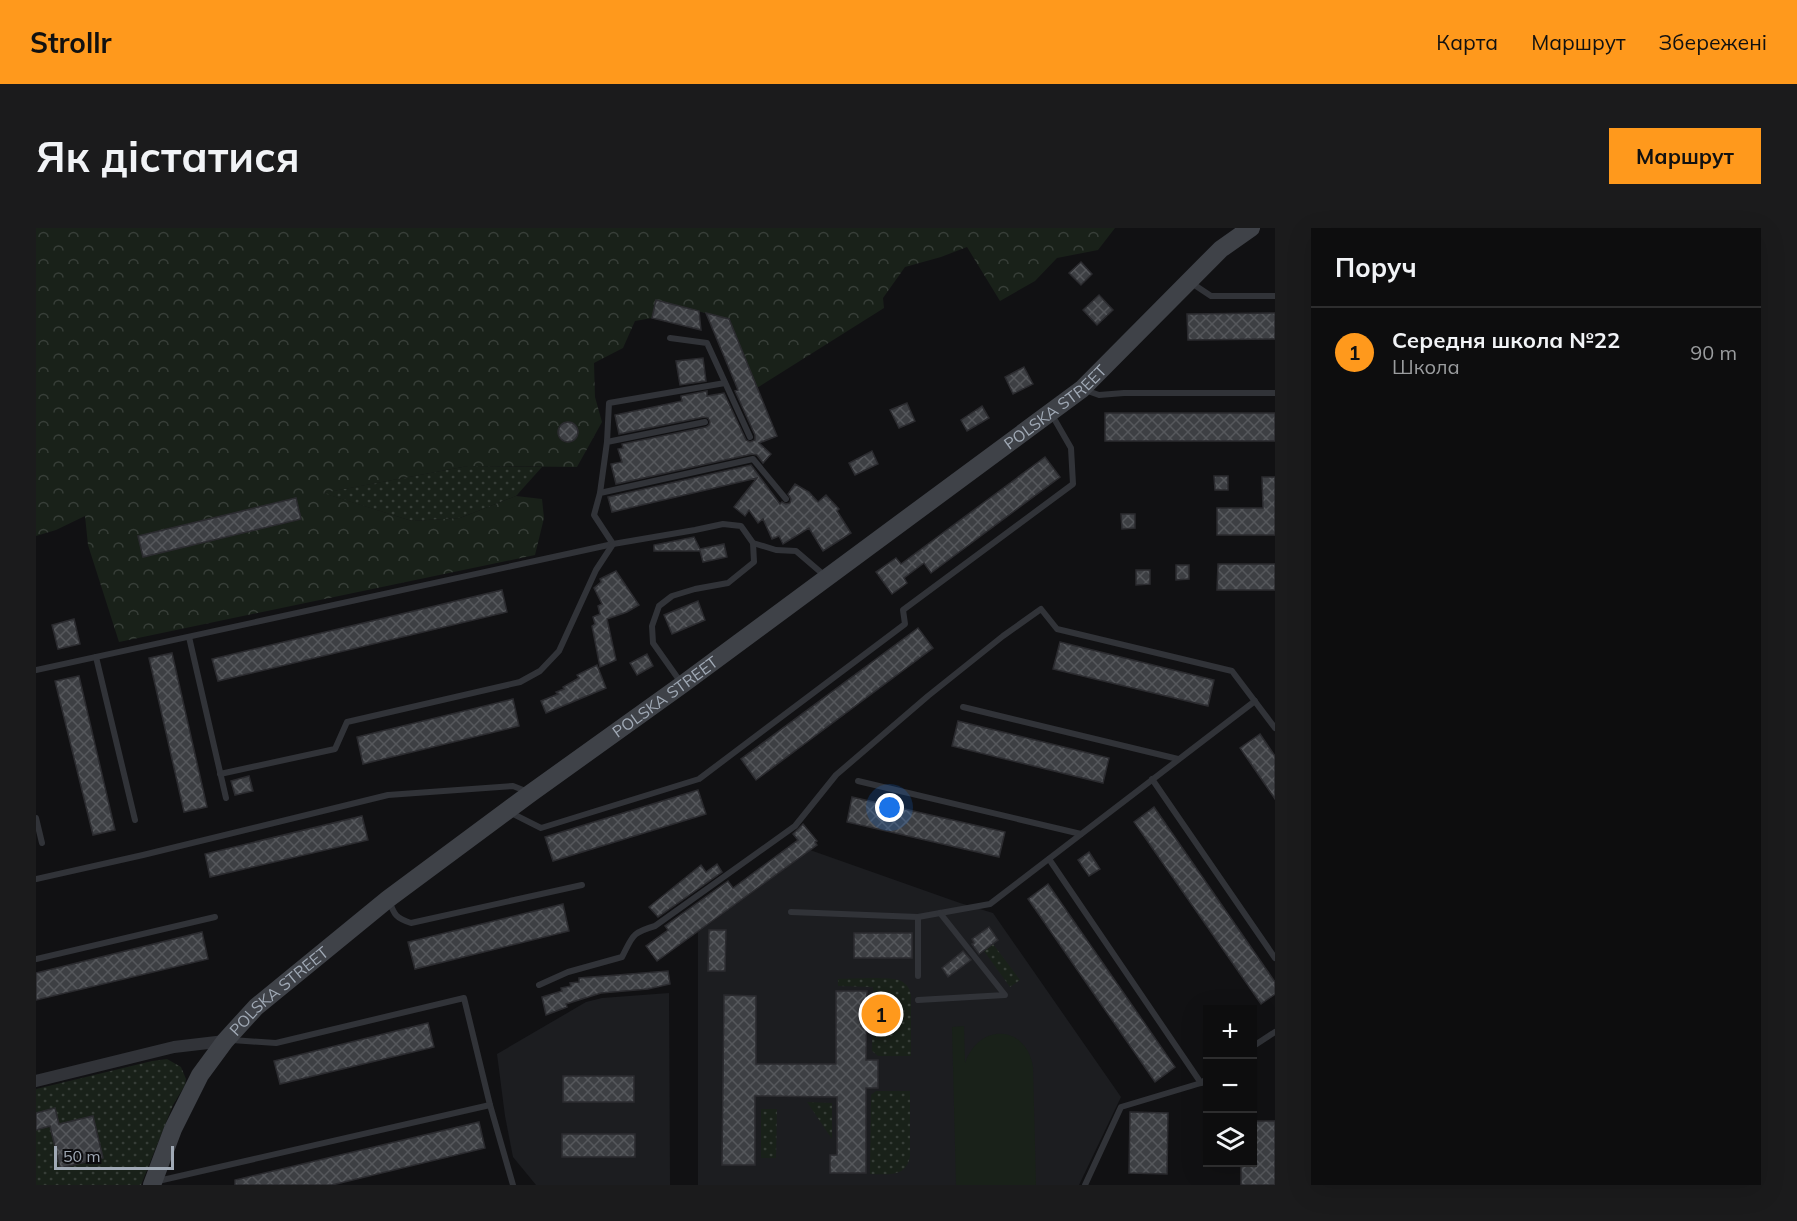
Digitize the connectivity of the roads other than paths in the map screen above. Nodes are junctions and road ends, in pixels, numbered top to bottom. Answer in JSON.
{"nodes":[{"id":1,"x":1251,"y":228,"type":"edge"},
{"id":2,"x":1188,"y":281,"type":"junction"},
{"id":3,"x":1275,"y":296,"type":"edge"},
{"id":4,"x":670,"y":338,"type":"dead end"},
{"id":5,"x":725,"y":383,"type":"junction"},
{"id":6,"x":1082,"y":389,"type":"junction"},
{"id":7,"x":1275,"y":393,"type":"edge"},
{"id":8,"x":1051,"y":412,"type":"junction"},
{"id":9,"x":705,"y":422,"type":"dead end"},
{"id":10,"x":750,"y":437,"type":"dead end"},
{"id":11,"x":607,"y":442,"type":"junction"},
{"id":12,"x":600,"y":493,"type":"junction"},
{"id":13,"x":786,"y":499,"type":"dead end"},
{"id":14,"x":753,"y":543,"type":"junction"},
{"id":15,"x":613,"y":544,"type":"junction"},
{"id":16,"x":826,"y":578,"type":"junction"},
{"id":17,"x":189,"y":637,"type":"junction"},
{"id":18,"x":96,"y":657,"type":"junction"},
{"id":19,"x":36,"y":670,"type":"edge"},
{"id":20,"x":683,"y":684,"type":"junction"},
{"id":21,"x":1255,"y":701,"type":"junction"},
{"id":22,"x":963,"y":706,"type":"dead end"},
{"id":23,"x":1275,"y":728,"type":"edge"},
{"id":24,"x":1178,"y":759,"type":"junction"},
{"id":25,"x":220,"y":774,"type":"junction"},
{"id":26,"x":1152,"y":779,"type":"junction"},
{"id":27,"x":858,"y":781,"type":"dead end"},
{"id":28,"x":531,"y":793,"type":"junction"},
{"id":29,"x":226,"y":798,"type":"dead end"},
{"id":30,"x":507,"y":811,"type":"junction"},
{"id":31,"x":36,"y":818,"type":"edge"},
{"id":32,"x":135,"y":820,"type":"dead end"},
{"id":33,"x":1081,"y":834,"type":"junction"},
{"id":34,"x":42,"y":843,"type":"dead end"},
{"id":35,"x":1049,"y":859,"type":"junction"},
{"id":36,"x":36,"y":879,"type":"edge"},
{"id":37,"x":582,"y":885,"type":"dead end"},
{"id":38,"x":388,"y":899,"type":"junction"},
{"id":39,"x":791,"y":912,"type":"dead end"},
{"id":40,"x":940,"y":913,"type":"junction"},
{"id":41,"x":215,"y":917,"type":"dead end"},
{"id":42,"x":918,"y":918,"type":"junction"},
{"id":43,"x":1275,"y":958,"type":"edge"},
{"id":44,"x":36,"y":959,"type":"edge"},
{"id":45,"x":918,"y":975,"type":"dead end"},
{"id":46,"x":539,"y":985,"type":"dead end"},
{"id":47,"x":918,"y":1000,"type":"dead end"},
{"id":48,"x":1275,"y":1032,"type":"edge"},
{"id":49,"x":225,"y":1041,"type":"junction"},
{"id":50,"x":1257,"y":1044,"type":"edge"},
{"id":51,"x":36,"y":1081,"type":"edge"},
{"id":52,"x":1201,"y":1083,"type":"joint"},
{"id":53,"x":490,"y":1105,"type":"junction"},
{"id":54,"x":152,"y":1183,"type":"edge"},
{"id":55,"x":513,"y":1185,"type":"edge"},
{"id":56,"x":1085,"y":1185,"type":"edge"}],
"edges":[{"from":1,"to":2,"type":"street","name":"POLSKA STREET"},
{"from":2,"to":3,"type":"lane"},
{"from":2,"to":6,"type":"street","name":"POLSKA STREET"},
{"from":4,"to":5,"type":"lane"},
{"from":5,"to":10,"type":"lane"},
{"from":5,"to":11,"type":"lane"},
{"from":6,"to":7,"type":"lane"},
{"from":6,"to":8,"type":"street","name":"POLSKA STREET"},
{"from":8,"to":16,"type":"street","name":"POLSKA STREET"},
{"from":8,"to":30,"type":"lane"},
{"from":9,"to":11,"type":"lane"},
{"from":11,"to":12,"type":"lane"},
{"from":12,"to":13,"type":"lane"},
{"from":12,"to":15,"type":"lane"},
{"from":14,"to":15,"type":"lane"},
{"from":14,"to":16,"type":"lane"},
{"from":14,"to":20,"type":"lane"},
{"from":15,"to":17,"type":"lane"},
{"from":15,"to":25,"type":"lane"},
{"from":16,"to":20,"type":"street","name":"POLSKA STREET"},
{"from":17,"to":18,"type":"lane"},
{"from":17,"to":25,"type":"lane"},
{"from":18,"to":19,"type":"lane"},
{"from":18,"to":32,"type":"lane"},
{"from":20,"to":28,"type":"street","name":"POLSKA STREET"},
{"from":21,"to":23,"type":"lane"},
{"from":21,"to":24,"type":"lane"},
{"from":21,"to":46,"type":"lane"},
{"from":22,"to":24,"type":"lane"},
{"from":24,"to":26,"type":"lane"},
{"from":25,"to":29,"type":"lane"},
{"from":26,"to":33,"type":"lane"},
{"from":26,"to":43,"type":"lane"},
{"from":27,"to":33,"type":"lane"},
{"from":28,"to":30,"type":"street","name":"POLSKA STREET"},
{"from":28,"to":36,"type":"lane"},
{"from":30,"to":38,"type":"street","name":"POLSKA STREET"},
{"from":31,"to":34,"type":"lane"},
{"from":33,"to":35,"type":"lane"},
{"from":35,"to":40,"type":"lane"},
{"from":35,"to":52,"type":"lane"},
{"from":37,"to":38,"type":"lane"},
{"from":38,"to":49,"type":"street","name":"POLSKA STREET"},
{"from":39,"to":42,"type":"lane"},
{"from":40,"to":42,"type":"lane"},
{"from":40,"to":47,"type":"lane"},
{"from":41,"to":44,"type":"lane"},
{"from":42,"to":45,"type":"lane"},
{"from":48,"to":50,"type":"lane"},
{"from":49,"to":51,"type":"street","name":"POLSKA STREET"},
{"from":49,"to":53,"type":"lane"},
{"from":49,"to":54,"type":"street"},
{"from":52,"to":56,"type":"lane"},
{"from":53,"to":54,"type":"lane"},
{"from":53,"to":55,"type":"lane"}]}
